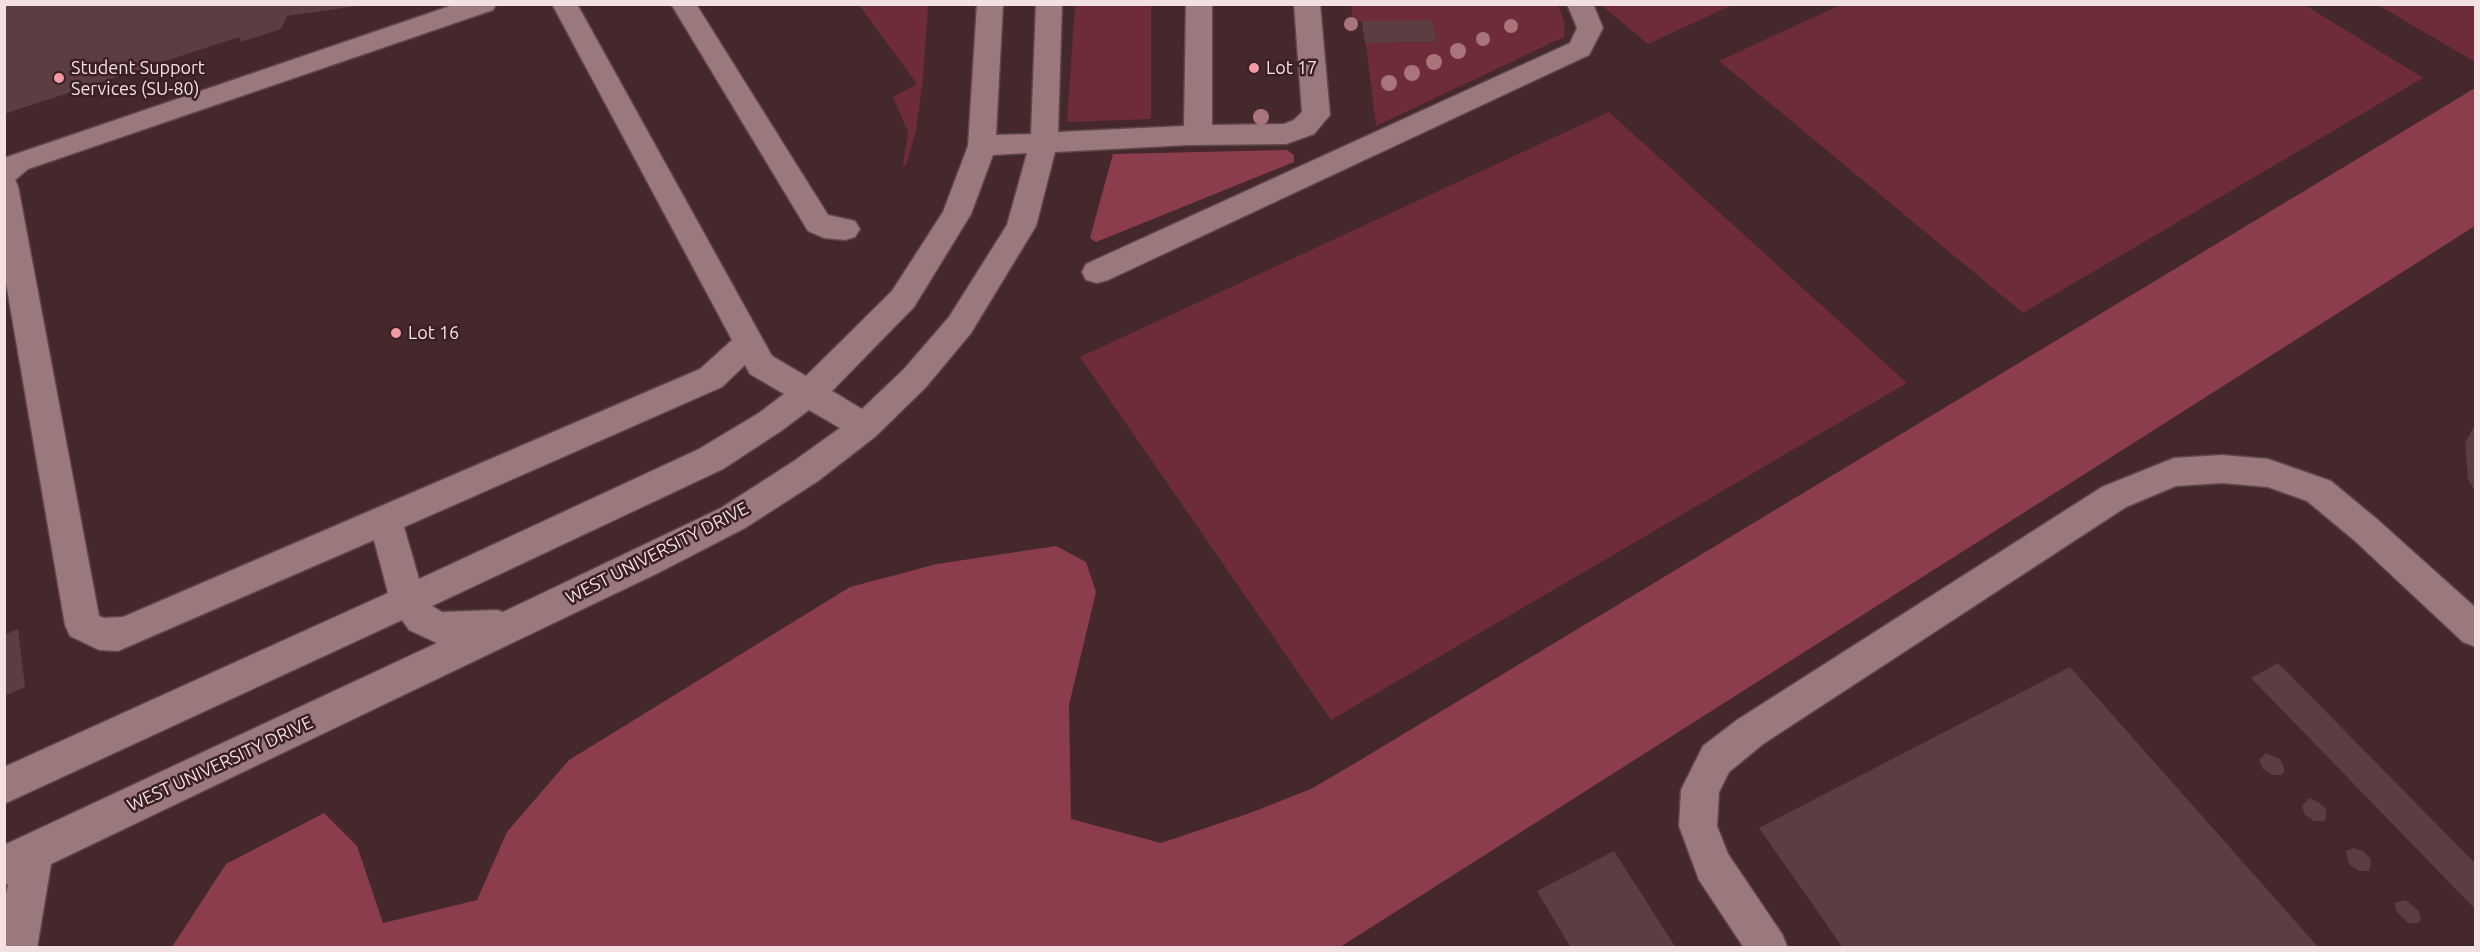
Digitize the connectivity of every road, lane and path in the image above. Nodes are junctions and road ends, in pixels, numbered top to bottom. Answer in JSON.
{"nodes":[{"id":1,"x":484,"y":4,"type":"edge"},
{"id":2,"x":564,"y":4,"type":"edge"},
{"id":3,"x":682,"y":4,"type":"edge"},
{"id":4,"x":990,"y":4,"type":"edge"},
{"id":5,"x":1049,"y":4,"type":"edge"},
{"id":6,"x":1199,"y":4,"type":"edge"},
{"id":7,"x":1307,"y":4,"type":"edge"},
{"id":8,"x":1580,"y":4,"type":"edge"},
{"id":9,"x":1305,"y":127,"type":"junction"},
{"id":10,"x":1198,"y":135,"type":"junction"},
{"id":11,"x":1044,"y":142,"type":"junction"},
{"id":12,"x":982,"y":146,"type":"junction"},
{"id":13,"x":1361,"y":150,"type":"junction"},
{"id":14,"x":4,"y":173,"type":"edge"},
{"id":15,"x":4,"y":186,"type":"edge"},
{"id":16,"x":845,"y":229,"type":"dead end"},
{"id":17,"x":1097,"y":272,"type":"dead end"},
{"id":18,"x":749,"y":343,"type":"junction"},
{"id":19,"x":807,"y":394,"type":"junction"},
{"id":20,"x":865,"y":427,"type":"junction"},
{"id":21,"x":385,"y":520,"type":"junction"},
{"id":22,"x":408,"y":601,"type":"junction"},
{"id":23,"x":513,"y":625,"type":"junction"},
{"id":24,"x":2475,"y":631,"type":"edge"},
{"id":25,"x":4,"y":786,"type":"edge"},
{"id":26,"x":19,"y":859,"type":"edge"},
{"id":27,"x":17,"y":948,"type":"edge"},
{"id":28,"x":1768,"y":948,"type":"edge"}],
"edges":[{"from":1,"to":14,"type":"street"},
{"from":2,"to":18,"type":"street"},
{"from":3,"to":16,"type":"street"},
{"from":4,"to":12,"type":"street"},
{"from":5,"to":11,"type":"street","name":"WEST UNIVERSITY DRIVE"},
{"from":6,"to":10,"type":"street"},
{"from":7,"to":9,"type":"street"},
{"from":8,"to":13,"type":"street"},
{"from":9,"to":10,"type":"street"},
{"from":9,"to":13,"type":"street"},
{"from":10,"to":11,"type":"street"},
{"from":11,"to":12,"type":"street"},
{"from":11,"to":20,"type":"street","name":"WEST UNIVERSITY DRIVE"},
{"from":12,"to":19,"type":"street"},
{"from":13,"to":17,"type":"street"},
{"from":15,"to":21,"type":"street"},
{"from":18,"to":19,"type":"street"},
{"from":18,"to":21,"type":"street"},
{"from":19,"to":20,"type":"street"},
{"from":19,"to":22,"type":"street"},
{"from":20,"to":23,"type":"street","name":"WEST UNIVERSITY DRIVE"},
{"from":21,"to":22,"type":"street"},
{"from":22,"to":23,"type":"street"},
{"from":22,"to":25,"type":"street"},
{"from":23,"to":26,"type":"street","name":"WEST UNIVERSITY DRIVE"},
{"from":24,"to":28,"type":"street"},
{"from":26,"to":27,"type":"street"}]}
